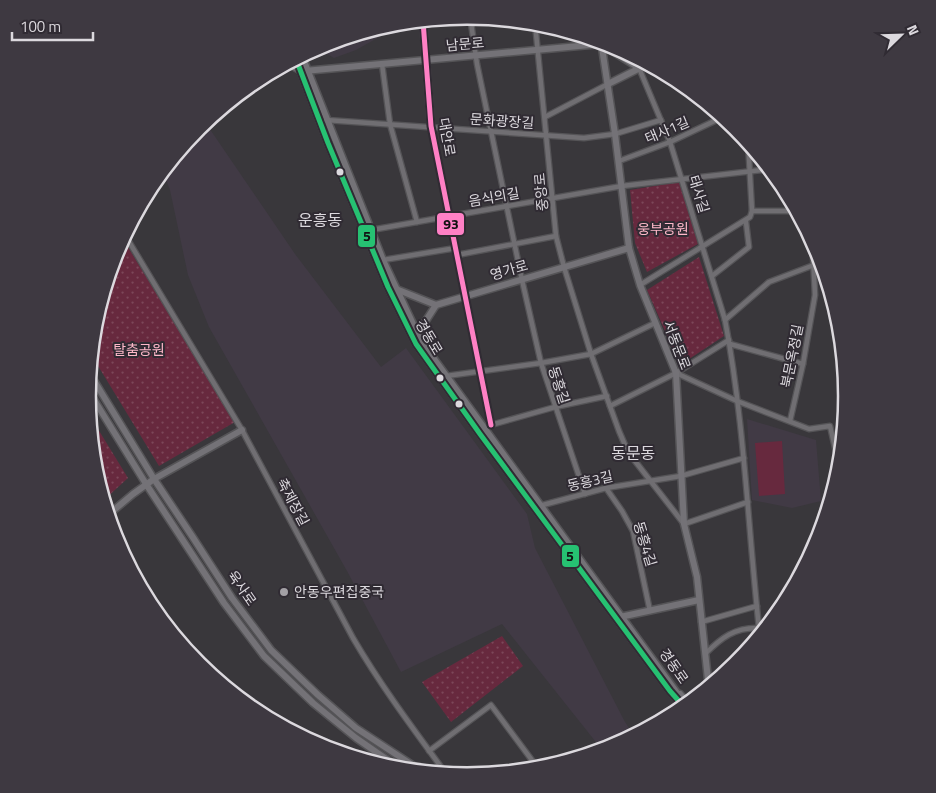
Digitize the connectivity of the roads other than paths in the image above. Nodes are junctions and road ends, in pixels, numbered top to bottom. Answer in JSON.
{"nodes":[{"id":1,"x":471,"y":25,"type":"edge"},
{"id":2,"x":424,"y":28,"type":"edge"},
{"id":3,"x":536,"y":31,"type":"edge"},
{"id":4,"x":586,"y":45,"type":"edge"},
{"id":5,"x":538,"y":50,"type":"junction"},
{"id":6,"x":602,"y":50,"type":"edge"},
{"id":7,"x":475,"y":56,"type":"junction"},
{"id":8,"x":426,"y":60,"type":"junction"},
{"id":9,"x":630,"y":62,"type":"edge"},
{"id":10,"x":303,"y":64,"type":"edge"},
{"id":11,"x":382,"y":64,"type":"junction"},
{"id":12,"x":300,"y":65,"type":"edge"},
{"id":13,"x":296,"y":68,"type":"edge"},
{"id":14,"x":639,"y":68,"type":"junction"},
{"id":15,"x":304,"y":71,"type":"junction"},
{"id":16,"x":608,"y":84,"type":"junction"},
{"id":17,"x":544,"y":118,"type":"junction"},
{"id":18,"x":326,"y":120,"type":"junction"},
{"id":19,"x":661,"y":120,"type":"junction"},
{"id":20,"x":716,"y":120,"type":"edge"},
{"id":21,"x":390,"y":124,"type":"junction"},
{"id":22,"x":431,"y":126,"type":"junction"},
{"id":23,"x":490,"y":131,"type":"junction"},
{"id":24,"x":615,"y":134,"type":"junction"},
{"id":25,"x":547,"y":135,"type":"junction"},
{"id":26,"x":670,"y":142,"type":"junction"},
{"id":27,"x":749,"y":154,"type":"edge"},
{"id":28,"x":619,"y":161,"type":"junction"},
{"id":29,"x":763,"y":170,"type":"edge"},
{"id":30,"x":750,"y":171,"type":"junction"},
{"id":31,"x":682,"y":178,"type":"junction"},
{"id":32,"x":622,"y":186,"type":"junction"},
{"id":33,"x":552,"y":198,"type":"junction"},
{"id":34,"x":506,"y":206,"type":"junction"},
{"id":35,"x":752,"y":211,"type":"junction"},
{"id":36,"x":790,"y":211,"type":"edge"},
{"id":37,"x":449,"y":216,"type":"junction"},
{"id":38,"x":417,"y":222,"type":"junction"},
{"id":39,"x":746,"y":222,"type":"junction"},
{"id":40,"x":371,"y":230,"type":"junction"},
{"id":41,"x":556,"y":236,"type":"junction"},
{"id":42,"x":130,"y":243,"type":"edge"},
{"id":43,"x":514,"y":245,"type":"junction"},
{"id":44,"x":704,"y":247,"type":"junction"},
{"id":45,"x":456,"y":248,"type":"junction"},
{"id":46,"x":629,"y":248,"type":"junction"},
{"id":47,"x":457,"y":256,"type":"junction"},
{"id":48,"x":383,"y":260,"type":"junction"},
{"id":49,"x":814,"y":261,"type":"edge"},
{"id":50,"x":814,"y":265,"type":"junction"},
{"id":51,"x":564,"y":267,"type":"junction"},
{"id":52,"x":712,"y":276,"type":"junction"},
{"id":53,"x":522,"y":280,"type":"junction"},
{"id":54,"x":640,"y":285,"type":"junction"},
{"id":55,"x":396,"y":289,"type":"junction"},
{"id":56,"x":465,"y":296,"type":"junction"},
{"id":57,"x":436,"y":305,"type":"junction"},
{"id":58,"x":725,"y":320,"type":"junction"},
{"id":59,"x":655,"y":323,"type":"junction"},
{"id":60,"x":415,"y":337,"type":"junction"},
{"id":61,"x":730,"y":342,"type":"junction"},
{"id":62,"x":592,"y":354,"type":"junction"},
{"id":63,"x":541,"y":363,"type":"junction"},
{"id":64,"x":803,"y":364,"type":"junction"},
{"id":65,"x":480,"y":372,"type":"junction"},
{"id":66,"x":676,"y":372,"type":"junction"},
{"id":67,"x":446,"y":376,"type":"junction"},
{"id":68,"x":96,"y":385,"type":"edge"},
{"id":69,"x":607,"y":396,"type":"junction"},
{"id":70,"x":737,"y":400,"type":"junction"},
{"id":71,"x":96,"y":403,"type":"edge"},
{"id":72,"x":610,"y":406,"type":"junction"},
{"id":73,"x":555,"y":407,"type":"junction"},
{"id":74,"x":790,"y":422,"type":"junction"},
{"id":75,"x":491,"y":425,"type":"junction"},
{"id":76,"x":242,"y":430,"type":"junction"},
{"id":77,"x":482,"y":432,"type":"junction"},
{"id":78,"x":835,"y":449,"type":"edge"},
{"id":79,"x":744,"y":458,"type":"junction"},
{"id":80,"x":681,"y":476,"type":"junction"},
{"id":81,"x":154,"y":479,"type":"junction"},
{"id":82,"x":651,"y":480,"type":"junction"},
{"id":83,"x":146,"y":484,"type":"junction"},
{"id":84,"x":606,"y":488,"type":"junction"},
{"id":85,"x":585,"y":494,"type":"junction"},
{"id":86,"x":748,"y":502,"type":"junction"},
{"id":87,"x":537,"y":506,"type":"junction"},
{"id":88,"x":114,"y":510,"type":"edge"},
{"id":89,"x":684,"y":524,"type":"junction"},
{"id":90,"x":699,"y":600,"type":"junction"},
{"id":91,"x":757,"y":606,"type":"junction"},
{"id":92,"x":650,"y":611,"type":"junction"},
{"id":93,"x":620,"y":617,"type":"junction"},
{"id":94,"x":701,"y":622,"type":"junction"},
{"id":95,"x":759,"y":628,"type":"joint"},
{"id":96,"x":705,"y":654,"type":"junction"},
{"id":97,"x":708,"y":680,"type":"edge"},
{"id":98,"x":672,"y":689,"type":"junction"},
{"id":99,"x":683,"y":699,"type":"edge"},
{"id":100,"x":680,"y":700,"type":"edge"},
{"id":101,"x":678,"y":702,"type":"edge"},
{"id":102,"x":429,"y":751,"type":"junction"},
{"id":103,"x":385,"y":758,"type":"edge"},
{"id":104,"x":533,"y":762,"type":"edge"},
{"id":105,"x":408,"y":763,"type":"edge"},
{"id":106,"x":441,"y":767,"type":"edge"}],
"edges":[{"from":1,"to":7,"type":"street","name":"동흥길"},
{"from":2,"to":8,"type":"street","name":"대안로"},
{"from":3,"to":5,"type":"street","name":"중앙로"},
{"from":4,"to":5,"type":"street","name":"남문로"},
{"from":5,"to":7,"type":"street","name":"남문로"},
{"from":5,"to":17,"type":"street","name":"중앙로"},
{"from":6,"to":16,"type":"street","name":"서동문로"},
{"from":7,"to":8,"type":"street","name":"남문로"},
{"from":7,"to":23,"type":"street","name":"동흥길"},
{"from":8,"to":11,"type":"street","name":"남문로"},
{"from":8,"to":22,"type":"street","name":"대안로"},
{"from":9,"to":14,"type":"street"},
{"from":10,"to":15,"type":"street","name":"경동로"},
{"from":11,"to":15,"type":"street","name":"남문로"},
{"from":11,"to":21,"type":"street"},
{"from":12,"to":15,"type":"street","name":"경동로"},
{"from":13,"to":15,"type":"street"},
{"from":14,"to":16,"type":"street"},
{"from":14,"to":19,"type":"street","name":"태사길"},
{"from":15,"to":18,"type":"street","name":"경동로"},
{"from":15,"to":60,"type":"street","name":"경동로"},
{"from":16,"to":17,"type":"street"},
{"from":16,"to":24,"type":"street","name":"서동문로"},
{"from":17,"to":25,"type":"street","name":"중앙로"},
{"from":18,"to":21,"type":"street","name":"문화광장길"},
{"from":18,"to":40,"type":"street","name":"경동로"},
{"from":19,"to":24,"type":"street"},
{"from":19,"to":26,"type":"street","name":"태사길"},
{"from":20,"to":26,"type":"street","name":"태사1길"},
{"from":21,"to":22,"type":"street","name":"문화광장길"},
{"from":21,"to":38,"type":"street"},
{"from":22,"to":23,"type":"street","name":"문화광장길"},
{"from":22,"to":37,"type":"street","name":"대안로"},
{"from":23,"to":25,"type":"street","name":"문화광장길"},
{"from":23,"to":34,"type":"street","name":"동흥길"},
{"from":24,"to":25,"type":"street","name":"문화광장길"},
{"from":24,"to":28,"type":"street","name":"서동문로"},
{"from":25,"to":33,"type":"street","name":"중앙로"},
{"from":26,"to":28,"type":"street","name":"태사1길"},
{"from":26,"to":31,"type":"street","name":"태사길"},
{"from":27,"to":30,"type":"street"},
{"from":28,"to":32,"type":"street","name":"서동문로"},
{"from":29,"to":30,"type":"street","name":"음식의길"},
{"from":30,"to":31,"type":"street","name":"음식의길"},
{"from":30,"to":35,"type":"street"},
{"from":31,"to":32,"type":"street","name":"음식의길"},
{"from":31,"to":44,"type":"street","name":"태사길"},
{"from":32,"to":33,"type":"street","name":"음식의길"},
{"from":32,"to":46,"type":"street","name":"서동문로"},
{"from":33,"to":34,"type":"street","name":"음식의길"},
{"from":33,"to":41,"type":"street","name":"중앙로"},
{"from":34,"to":37,"type":"street","name":"음식의길"},
{"from":34,"to":43,"type":"street","name":"동흥길"},
{"from":35,"to":36,"type":"street"},
{"from":35,"to":39,"type":"street"},
{"from":37,"to":38,"type":"street","name":"음식의길"},
{"from":37,"to":45,"type":"street","name":"대안로"},
{"from":38,"to":40,"type":"street","name":"음식의길"},
{"from":39,"to":44,"type":"street"},
{"from":39,"to":52,"type":"street"},
{"from":40,"to":48,"type":"street","name":"경동로"},
{"from":41,"to":43,"type":"street"},
{"from":41,"to":51,"type":"street","name":"중앙로"},
{"from":42,"to":76,"type":"street","name":"축제장길"},
{"from":43,"to":47,"type":"street"},
{"from":43,"to":53,"type":"street","name":"동흥길"},
{"from":44,"to":52,"type":"street","name":"태사길"},
{"from":44,"to":54,"type":"street"},
{"from":45,"to":47,"type":"street","name":"대안로"},
{"from":45,"to":48,"type":"street"},
{"from":46,"to":51,"type":"street","name":"영가로"},
{"from":46,"to":54,"type":"street","name":"서동문로"},
{"from":47,"to":56,"type":"street","name":"대안로"},
{"from":48,"to":55,"type":"street","name":"경동로"},
{"from":49,"to":50,"type":"street","name":"북문옥정길"},
{"from":50,"to":58,"type":"street"},
{"from":50,"to":64,"type":"street","name":"북문옥정길"},
{"from":51,"to":53,"type":"street","name":"영가로"},
{"from":51,"to":62,"type":"street","name":"중앙로"},
{"from":52,"to":58,"type":"street","name":"태사길"},
{"from":53,"to":56,"type":"street","name":"영가로"},
{"from":53,"to":63,"type":"street","name":"동흥길"},
{"from":54,"to":59,"type":"street","name":"서동문로"},
{"from":55,"to":57,"type":"street"},
{"from":55,"to":60,"type":"street","name":"경동로"},
{"from":56,"to":57,"type":"street","name":"영가로"},
{"from":56,"to":65,"type":"street","name":"대안로"},
{"from":57,"to":60,"type":"street"},
{"from":58,"to":61,"type":"street","name":"태사길"},
{"from":59,"to":62,"type":"street"},
{"from":59,"to":66,"type":"street","name":"서동문로"},
{"from":60,"to":67,"type":"street","name":"경동로"},
{"from":60,"to":77,"type":"street","name":"경동로"},
{"from":61,"to":64,"type":"street"},
{"from":61,"to":66,"type":"street"},
{"from":61,"to":70,"type":"street","name":"태사길"},
{"from":62,"to":63,"type":"street"},
{"from":62,"to":69,"type":"street","name":"중앙로"},
{"from":63,"to":65,"type":"street"},
{"from":63,"to":73,"type":"street","name":"동흥길"},
{"from":64,"to":74,"type":"street","name":"북문옥정길"},
{"from":65,"to":67,"type":"street"},
{"from":65,"to":75,"type":"street","name":"대안로"},
{"from":66,"to":70,"type":"street"},
{"from":66,"to":72,"type":"street"},
{"from":66,"to":80,"type":"street","name":"서동문로"},
{"from":67,"to":77,"type":"street","name":"경동로"},
{"from":68,"to":81,"type":"street","name":"육사로"},
{"from":69,"to":72,"type":"street","name":"중앙로"},
{"from":69,"to":73,"type":"street"},
{"from":70,"to":74,"type":"street"},
{"from":70,"to":79,"type":"street","name":"태사길"},
{"from":71,"to":83,"type":"street","name":"육사로"},
{"from":72,"to":82,"type":"street","name":"중앙로"},
{"from":73,"to":75,"type":"street"},
{"from":73,"to":85,"type":"street","name":"동흥길"},
{"from":74,"to":78,"type":"street"},
{"from":75,"to":77,"type":"street"},
{"from":76,"to":81,"type":"street"},
{"from":76,"to":102,"type":"street","name":"축제장길"},
{"from":77,"to":87,"type":"street","name":"경동로"},
{"from":79,"to":80,"type":"street"},
{"from":79,"to":86,"type":"street","name":"태사길"},
{"from":80,"to":82,"type":"street","name":"동흥3길"},
{"from":80,"to":89,"type":"street","name":"서동문로"},
{"from":81,"to":83,"type":"street"},
{"from":81,"to":105,"type":"street","name":"육사로"},
{"from":82,"to":84,"type":"street","name":"동흥3길"},
{"from":82,"to":89,"type":"street","name":"중앙로"},
{"from":83,"to":88,"type":"street"},
{"from":83,"to":103,"type":"street","name":"육사로"},
{"from":84,"to":85,"type":"street","name":"동흥3길"},
{"from":84,"to":92,"type":"street","name":"동흥4길"},
{"from":85,"to":87,"type":"street","name":"동흥3길"},
{"from":86,"to":89,"type":"street"},
{"from":86,"to":91,"type":"street","name":"태사길"},
{"from":87,"to":93,"type":"street","name":"경동로"},
{"from":89,"to":90,"type":"street","name":"서동문로"},
{"from":90,"to":92,"type":"street"},
{"from":90,"to":94,"type":"street","name":"서동문로"},
{"from":91,"to":94,"type":"street"},
{"from":91,"to":95,"type":"street","name":"태사길"},
{"from":92,"to":93,"type":"street"},
{"from":93,"to":98,"type":"street","name":"경동로"},
{"from":94,"to":96,"type":"street","name":"서동문로"},
{"from":95,"to":96,"type":"street"},
{"from":96,"to":97,"type":"street","name":"서동문로"},
{"from":98,"to":99,"type":"street"},
{"from":98,"to":100,"type":"street","name":"경동로"},
{"from":98,"to":101,"type":"street"},
{"from":102,"to":104,"type":"street"},
{"from":102,"to":106,"type":"street","name":"축제장길"}]}
